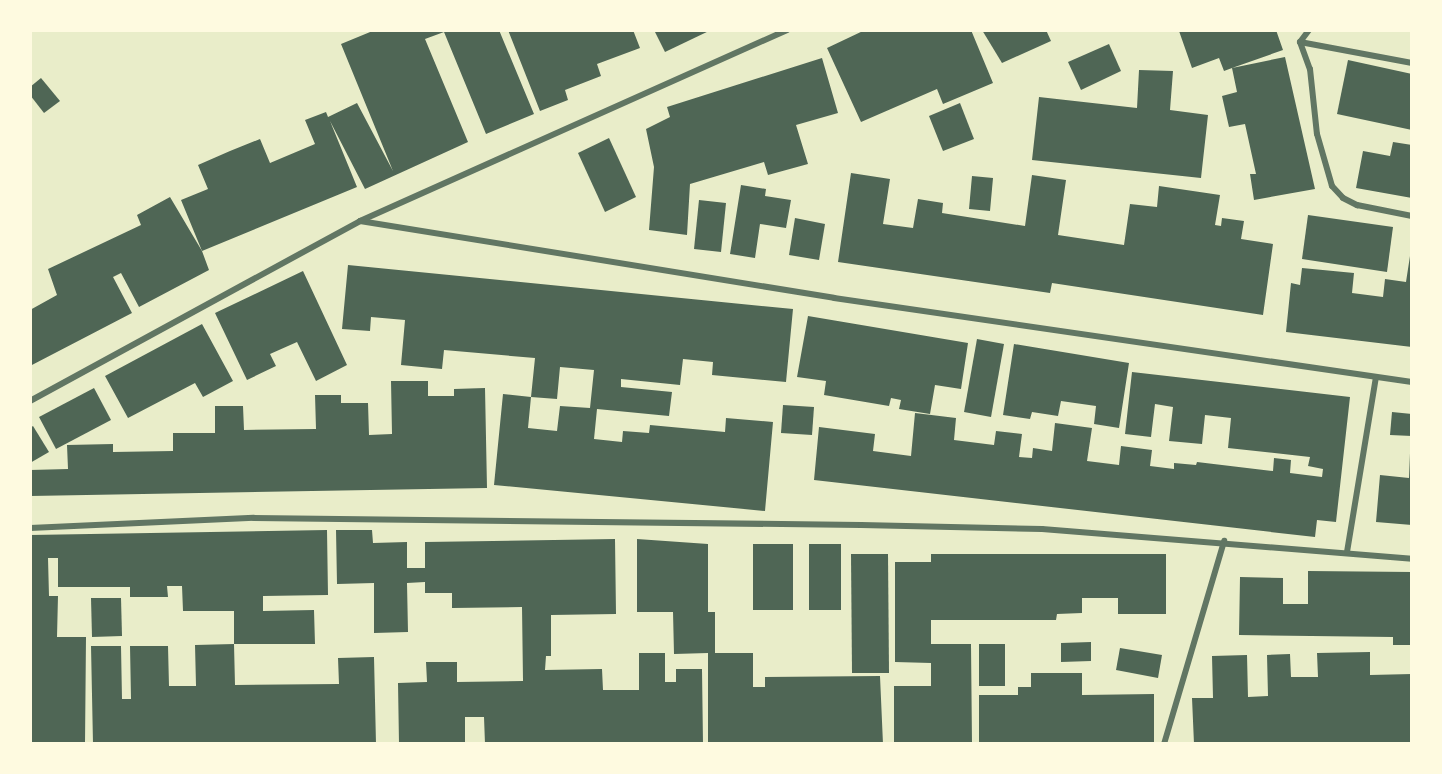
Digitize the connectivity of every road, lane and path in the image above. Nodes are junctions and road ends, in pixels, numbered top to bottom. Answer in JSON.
{"nodes":[{"id":1,"x":786,"y":30,"type":"edge"},
{"id":2,"x":1309,"y":30,"type":"edge"},
{"id":3,"x":1300,"y":42,"type":"junction"},
{"id":4,"x":1412,"y":63,"type":"edge"},
{"id":5,"x":1412,"y":216,"type":"edge"},
{"id":6,"x":360,"y":221,"type":"junction"},
{"id":7,"x":1376,"y":377,"type":"junction"},
{"id":8,"x":1412,"y":382,"type":"edge"},
{"id":9,"x":30,"y":401,"type":"edge"},
{"id":10,"x":30,"y":528,"type":"edge"},
{"id":11,"x":1224,"y":541,"type":"junction"},
{"id":12,"x":1347,"y":552,"type":"junction"},
{"id":13,"x":1412,"y":559,"type":"edge"},
{"id":14,"x":1164,"y":744,"type":"edge"}],
"edges":[{"from":1,"to":6,"type":"street"},
{"from":2,"to":3,"type":"street"},
{"from":3,"to":4,"type":"street"},
{"from":3,"to":5,"type":"street"},
{"from":6,"to":7,"type":"street"},
{"from":6,"to":9,"type":"street"},
{"from":7,"to":8,"type":"street"},
{"from":7,"to":12,"type":"street"},
{"from":10,"to":11,"type":"street"},
{"from":11,"to":12,"type":"street"},
{"from":11,"to":14,"type":"street"},
{"from":12,"to":13,"type":"street"}]}
